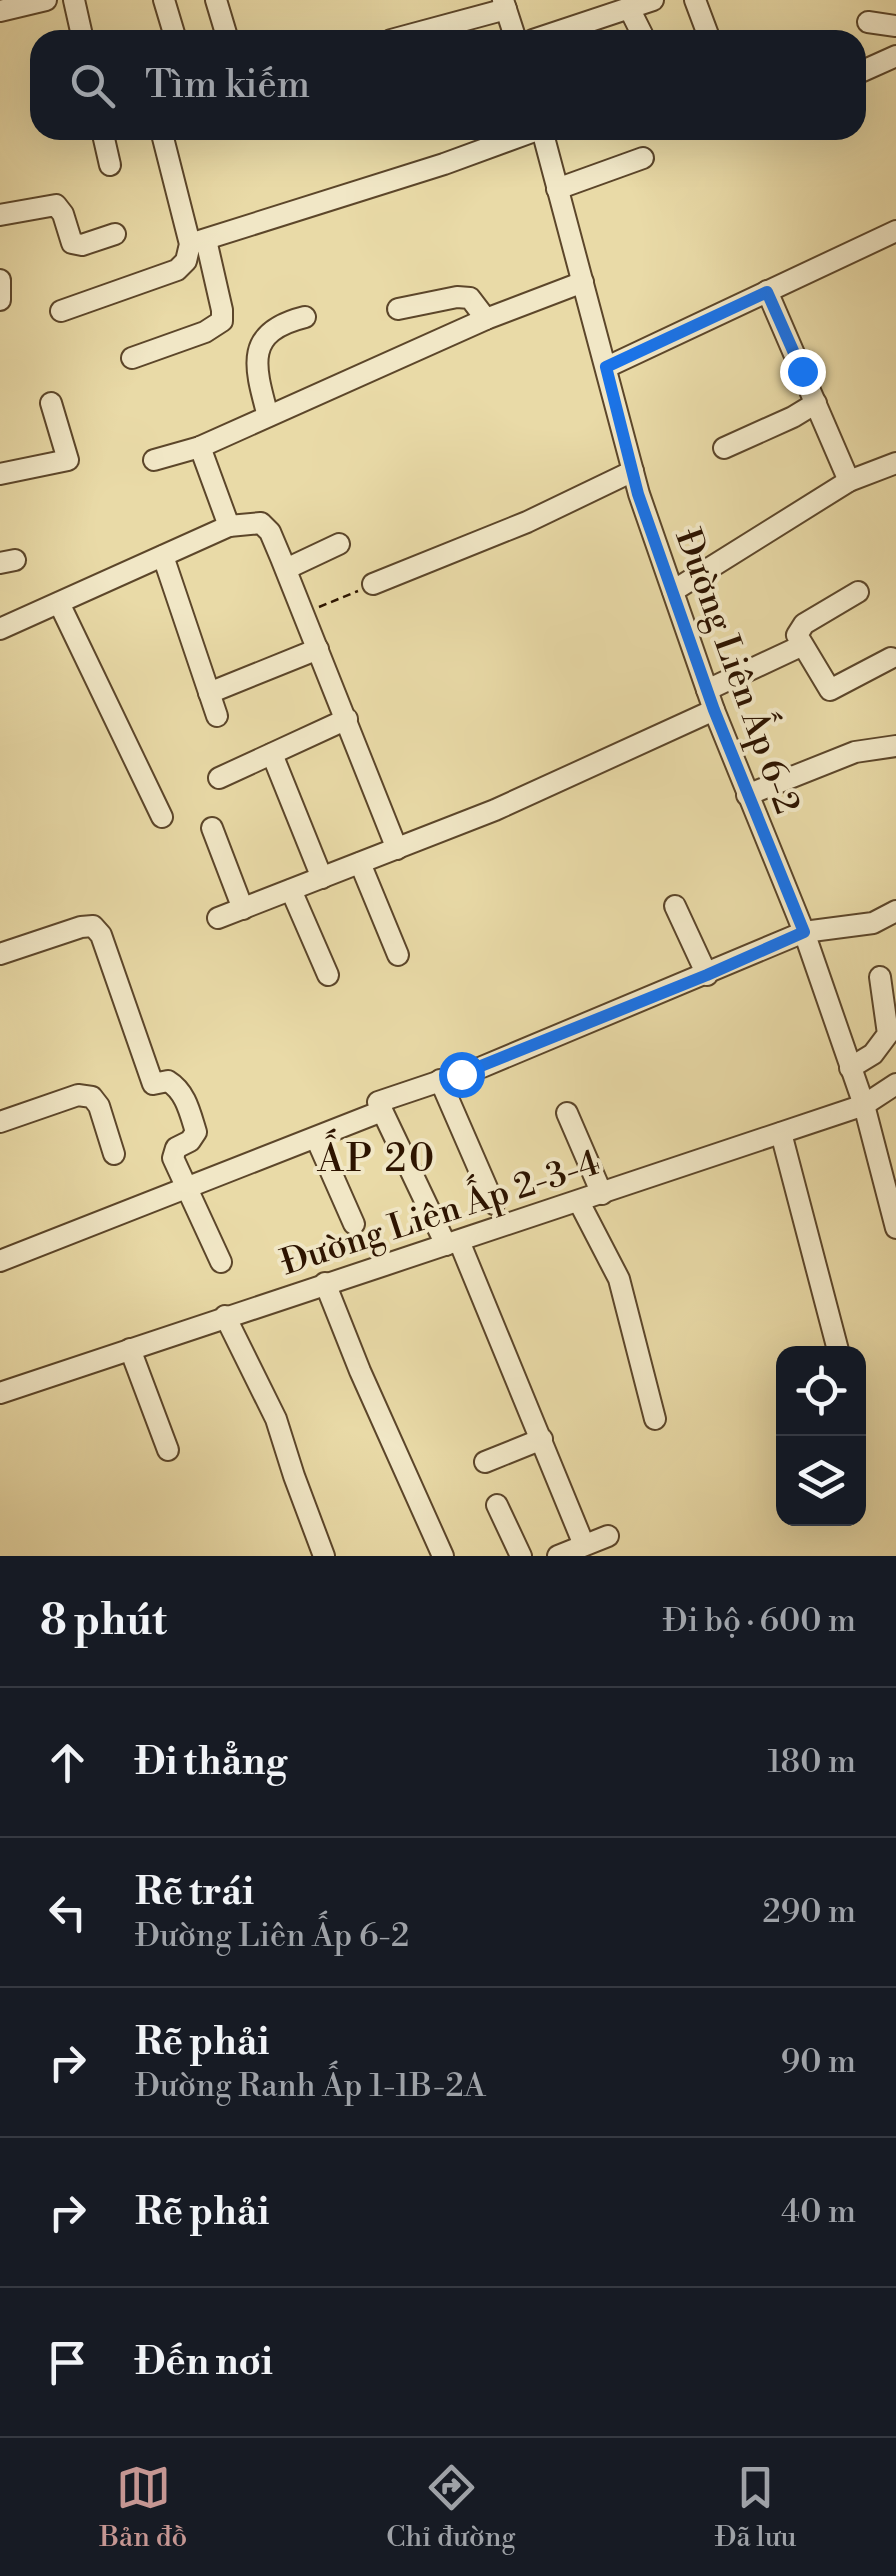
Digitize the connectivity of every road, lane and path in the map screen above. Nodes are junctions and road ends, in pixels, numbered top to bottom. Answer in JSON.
{"nodes":[{"id":1,"x":46,"y":0,"type":"edge"},
{"id":2,"x":74,"y":0,"type":"edge"},
{"id":3,"x":164,"y":0,"type":"edge"},
{"id":4,"x":216,"y":0,"type":"edge"},
{"id":5,"x":652,"y":0,"type":"edge"},
{"id":6,"x":695,"y":0,"type":"edge"},
{"id":7,"x":505,"y":5,"type":"edge"},
{"id":8,"x":630,"y":10,"type":"junction"},
{"id":9,"x":0,"y":11,"type":"edge"},
{"id":10,"x":868,"y":22,"type":"dead end"},
{"id":11,"x":896,"y":26,"type":"edge"},
{"id":12,"x":81,"y":30,"type":"edge"},
{"id":13,"x":173,"y":30,"type":"edge"},
{"id":14,"x":225,"y":30,"type":"edge"},
{"id":15,"x":424,"y":30,"type":"edge"},
{"id":16,"x":513,"y":30,"type":"edge"},
{"id":17,"x":565,"y":30,"type":"edge"},
{"id":18,"x":640,"y":30,"type":"edge"},
{"id":19,"x":706,"y":30,"type":"edge"},
{"id":20,"x":896,"y":56,"type":"edge"},
{"id":21,"x":866,"y":70,"type":"edge"},
{"id":22,"x":104,"y":140,"type":"edge"},
{"id":23,"x":164,"y":140,"type":"edge"},
{"id":24,"x":512,"y":140,"type":"edge"},
{"id":25,"x":543,"y":140,"type":"edge"},
{"id":26,"x":643,"y":158,"type":"dead end"},
{"id":27,"x":110,"y":165,"type":"dead end"},
{"id":28,"x":557,"y":190,"type":"junction"},
{"id":29,"x":0,"y":215,"type":"edge"},
{"id":30,"x":896,"y":230,"type":"edge"},
{"id":31,"x":114,"y":234,"type":"dead end"},
{"id":32,"x":198,"y":242,"type":"junction"},
{"id":33,"x":0,"y":280,"type":"edge"},
{"id":34,"x":583,"y":282,"type":"junction"},
{"id":35,"x":767,"y":292,"type":"junction"},
{"id":36,"x":0,"y":300,"type":"edge"},
{"id":37,"x":398,"y":309,"type":"dead end"},
{"id":38,"x":61,"y":311,"type":"dead end"},
{"id":39,"x":306,"y":317,"type":"dead end"},
{"id":40,"x":486,"y":319,"type":"junction"},
{"id":41,"x":132,"y":358,"type":"dead end"},
{"id":42,"x":606,"y":367,"type":"junction"},
{"id":43,"x":52,"y":403,"type":"dead end"},
{"id":44,"x":816,"y":404,"type":"junction"},
{"id":45,"x":268,"y":416,"type":"junction"},
{"id":46,"x":200,"y":446,"type":"junction"},
{"id":47,"x":724,"y":448,"type":"dead end"},
{"id":48,"x":154,"y":460,"type":"dead end"},
{"id":49,"x":896,"y":463,"type":"edge"},
{"id":50,"x":633,"y":471,"type":"junction"},
{"id":51,"x":0,"y":474,"type":"edge"},
{"id":52,"x":850,"y":481,"type":"junction"},
{"id":53,"x":229,"y":526,"type":"junction"},
{"id":54,"x":339,"y":544,"type":"dead end"},
{"id":55,"x":163,"y":556,"type":"junction"},
{"id":56,"x":286,"y":569,"type":"junction"},
{"id":57,"x":372,"y":584,"type":"joint"},
{"id":58,"x":673,"y":592,"type":"junction"},
{"id":59,"x":858,"y":592,"type":"dead end"},
{"id":60,"x":59,"y":603,"type":"junction"},
{"id":61,"x":304,"y":613,"type":"junction"},
{"id":62,"x":0,"y":628,"type":"edge"},
{"id":63,"x":801,"y":646,"type":"junction"},
{"id":64,"x":318,"y":650,"type":"junction"},
{"id":65,"x":892,"y":658,"type":"dead end"},
{"id":66,"x":209,"y":693,"type":"junction"},
{"id":67,"x":711,"y":700,"type":"junction"},
{"id":68,"x":217,"y":716,"type":"dead end"},
{"id":69,"x":347,"y":720,"type":"junction"},
{"id":70,"x":896,"y":746,"type":"edge"},
{"id":71,"x":272,"y":754,"type":"junction"},
{"id":72,"x":219,"y":778,"type":"dead end"},
{"id":73,"x":746,"y":795,"type":"junction"},
{"id":74,"x":162,"y":816,"type":"dead end"},
{"id":75,"x":212,"y":828,"type":"dead end"},
{"id":76,"x":397,"y":848,"type":"junction"},
{"id":77,"x":360,"y":863,"type":"junction"},
{"id":78,"x":322,"y":878,"type":"junction"},
{"id":79,"x":291,"y":890,"type":"junction"},
{"id":80,"x":675,"y":906,"type":"dead end"},
{"id":81,"x":243,"y":909,"type":"junction"},
{"id":82,"x":896,"y":911,"type":"edge"},
{"id":83,"x":218,"y":918,"type":"dead end"},
{"id":84,"x":804,"y":932,"type":"junction"},
{"id":85,"x":0,"y":954,"type":"edge"},
{"id":86,"x":398,"y":955,"type":"dead end"},
{"id":87,"x":707,"y":975,"type":"junction"},
{"id":88,"x":328,"y":976,"type":"dead end"},
{"id":89,"x":880,"y":977,"type":"dead end"},
{"id":90,"x":850,"y":1068,"type":"junction"},
{"id":91,"x":440,"y":1080,"type":"junction"},
{"id":92,"x":896,"y":1084,"type":"edge"},
{"id":93,"x":864,"y":1106,"type":"junction"},
{"id":94,"x":382,"y":1110,"type":"junction"},
{"id":95,"x":566,"y":1113,"type":"dead end"},
{"id":96,"x":0,"y":1122,"type":"edge"},
{"id":97,"x":781,"y":1134,"type":"junction"},
{"id":98,"x":316,"y":1138,"type":"junction"},
{"id":99,"x":114,"y":1154,"type":"dead end"},
{"id":100,"x":188,"y":1188,"type":"junction"},
{"id":101,"x":602,"y":1194,"type":"junction"},
{"id":102,"x":579,"y":1202,"type":"junction"},
{"id":103,"x":494,"y":1204,"type":"dead end"},
{"id":104,"x":354,"y":1224,"type":"dead end"},
{"id":105,"x":896,"y":1228,"type":"edge"},
{"id":106,"x":452,"y":1243,"type":"junction"},
{"id":107,"x":0,"y":1261,"type":"edge"},
{"id":108,"x":220,"y":1262,"type":"dead end"},
{"id":109,"x":325,"y":1283,"type":"junction"},
{"id":110,"x":226,"y":1316,"type":"junction"},
{"id":111,"x":837,"y":1346,"type":"edge"},
{"id":112,"x":130,"y":1349,"type":"junction"},
{"id":113,"x":0,"y":1393,"type":"edge"},
{"id":114,"x":655,"y":1419,"type":"dead end"},
{"id":115,"x":542,"y":1439,"type":"junction"},
{"id":116,"x":168,"y":1450,"type":"dead end"},
{"id":117,"x":485,"y":1462,"type":"dead end"},
{"id":118,"x":498,"y":1505,"type":"dead end"},
{"id":119,"x":608,"y":1536,"type":"dead end"},
{"id":120,"x":584,"y":1546,"type":"junction"},
{"id":121,"x":324,"y":1556,"type":"edge"},
{"id":122,"x":443,"y":1556,"type":"edge"},
{"id":123,"x":521,"y":1556,"type":"edge"},
{"id":124,"x":558,"y":1556,"type":"edge"}],
"edges":[{"from":1,"to":9,"type":"street"},
{"from":2,"to":12,"type":"street"},
{"from":3,"to":13,"type":"street"},
{"from":4,"to":14,"type":"street"},
{"from":5,"to":8,"type":"street"},
{"from":6,"to":19,"type":"street"},
{"from":7,"to":15,"type":"street"},
{"from":7,"to":16,"type":"street"},
{"from":8,"to":17,"type":"street"},
{"from":8,"to":18,"type":"street"},
{"from":10,"to":11,"type":"street"},
{"from":20,"to":21,"type":"street"},
{"from":22,"to":27,"type":"street"},
{"from":23,"to":32,"type":"street"},
{"from":24,"to":32,"type":"street"},
{"from":25,"to":28,"type":"street","name":"Đường Liên Ấp 6-2"},
{"from":26,"to":28,"type":"street"},
{"from":28,"to":34,"type":"street","name":"Đường Liên Ấp 6-2"},
{"from":29,"to":31,"type":"street"},
{"from":30,"to":35,"type":"street"},
{"from":32,"to":38,"type":"street"},
{"from":32,"to":41,"type":"street"},
{"from":33,"to":36,"type":"street"},
{"from":34,"to":40,"type":"street"},
{"from":34,"to":42,"type":"street","name":"Đường Liên Ấp 6-2"},
{"from":35,"to":42,"type":"street"},
{"from":35,"to":44,"type":"street"},
{"from":37,"to":40,"type":"street"},
{"from":39,"to":45,"type":"street"},
{"from":40,"to":45,"type":"street"},
{"from":42,"to":50,"type":"street","name":"Đường Liên Ấp 6-2"},
{"from":43,"to":51,"type":"street"},
{"from":44,"to":47,"type":"street"},
{"from":44,"to":52,"type":"street"},
{"from":45,"to":46,"type":"street"},
{"from":46,"to":48,"type":"street"},
{"from":46,"to":53,"type":"street"},
{"from":49,"to":52,"type":"street"},
{"from":50,"to":57,"type":"street"},
{"from":50,"to":58,"type":"street","name":"Đường Liên Ấp 6-2"},
{"from":52,"to":58,"type":"street"},
{"from":53,"to":55,"type":"street"},
{"from":53,"to":56,"type":"street"},
{"from":54,"to":56,"type":"street"},
{"from":55,"to":60,"type":"street"},
{"from":55,"to":66,"type":"street"},
{"from":56,"to":61,"type":"street"},
{"from":57,"to":61,"type":"path"},
{"from":58,"to":67,"type":"street","name":"Đường Liên Ấp 6-2"},
{"from":59,"to":63,"type":"street"},
{"from":60,"to":62,"type":"street"},
{"from":60,"to":74,"type":"street"},
{"from":61,"to":64,"type":"street"},
{"from":63,"to":65,"type":"street"},
{"from":63,"to":67,"type":"street"},
{"from":64,"to":66,"type":"street"},
{"from":64,"to":69,"type":"street"},
{"from":66,"to":68,"type":"street"},
{"from":67,"to":73,"type":"street","name":"Đường Liên Ấp 6-2"},
{"from":67,"to":76,"type":"street"},
{"from":69,"to":71,"type":"street"},
{"from":69,"to":76,"type":"street"},
{"from":70,"to":73,"type":"street"},
{"from":71,"to":72,"type":"street"},
{"from":71,"to":78,"type":"street"},
{"from":73,"to":84,"type":"street","name":"Đường Liên Ấp 6-2"},
{"from":75,"to":81,"type":"street"},
{"from":76,"to":77,"type":"street"},
{"from":77,"to":78,"type":"street"},
{"from":77,"to":86,"type":"street"},
{"from":78,"to":79,"type":"street"},
{"from":79,"to":81,"type":"street"},
{"from":79,"to":88,"type":"street"},
{"from":80,"to":87,"type":"street"},
{"from":81,"to":83,"type":"street"},
{"from":82,"to":84,"type":"street"},
{"from":84,"to":87,"type":"street"},
{"from":84,"to":90,"type":"street","name":"Đường Liên Ấp 6-2"},
{"from":85,"to":100,"type":"street"},
{"from":87,"to":91,"type":"street"},
{"from":89,"to":90,"type":"street"},
{"from":90,"to":93,"type":"street","name":"Đường Liên Ấp 6-2"},
{"from":91,"to":94,"type":"street"},
{"from":91,"to":103,"type":"street"},
{"from":92,"to":93,"type":"street","name":"Đường Liên Ấp 2-3-4"},
{"from":93,"to":97,"type":"street","name":"Đường Liên Ấp 2-3-4"},
{"from":93,"to":105,"type":"street","name":"Đường Liên Ấp 6-2"},
{"from":94,"to":98,"type":"street"},
{"from":94,"to":106,"type":"street"},
{"from":95,"to":101,"type":"street"},
{"from":96,"to":99,"type":"street"},
{"from":97,"to":101,"type":"street","name":"Đường Liên Ấp 2-3-4"},
{"from":97,"to":111,"type":"street"},
{"from":98,"to":100,"type":"street"},
{"from":98,"to":104,"type":"street"},
{"from":100,"to":107,"type":"street"},
{"from":100,"to":108,"type":"street"},
{"from":101,"to":102,"type":"street","name":"Đường Liên Ấp 2-3-4"},
{"from":102,"to":106,"type":"street","name":"Đường Liên Ấp 2-3-4"},
{"from":102,"to":114,"type":"street"},
{"from":106,"to":109,"type":"street","name":"Đường Liên Ấp 2-3-4"},
{"from":106,"to":115,"type":"street"},
{"from":109,"to":110,"type":"street","name":"Đường Liên Ấp 2-3-4"},
{"from":109,"to":122,"type":"street"},
{"from":110,"to":112,"type":"street","name":"Đường Liên Ấp 2-3-4"},
{"from":110,"to":121,"type":"street"},
{"from":112,"to":113,"type":"street","name":"Đường Liên Ấp 2-3-4"},
{"from":112,"to":116,"type":"street"},
{"from":115,"to":117,"type":"street"},
{"from":115,"to":120,"type":"street"},
{"from":118,"to":123,"type":"street"},
{"from":119,"to":120,"type":"street"},
{"from":120,"to":124,"type":"street"}]}
